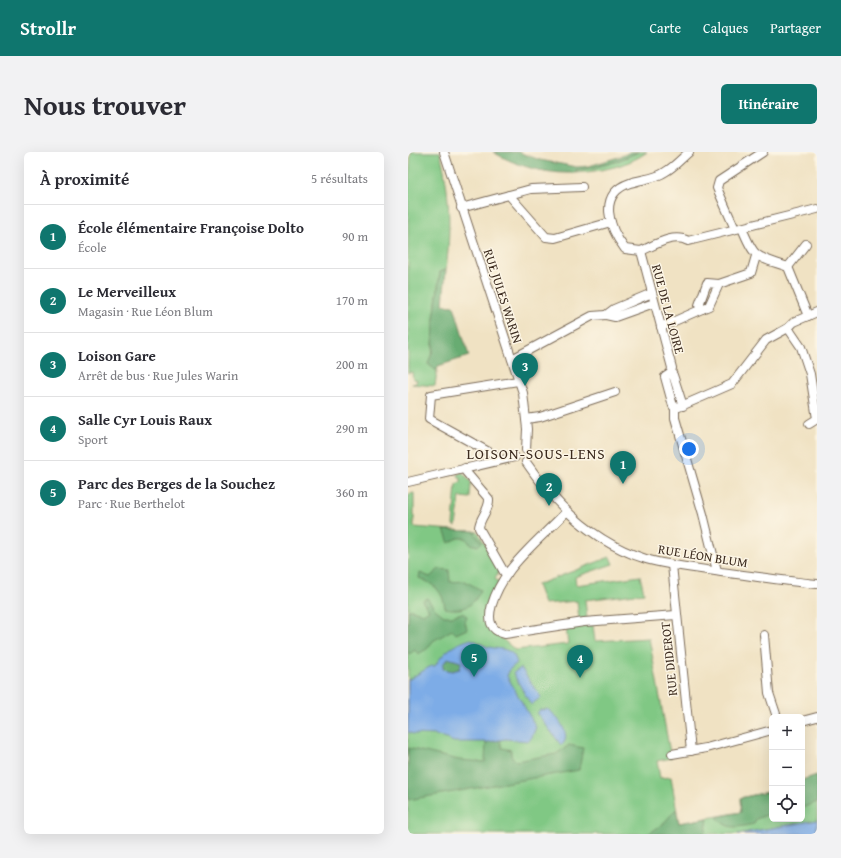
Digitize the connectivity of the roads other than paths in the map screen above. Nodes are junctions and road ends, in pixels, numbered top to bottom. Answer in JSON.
{"nodes":[{"id":1,"x":444,"y":152,"type":"edge"},
{"id":2,"x":689,"y":152,"type":"edge"},
{"id":3,"x":763,"y":152,"type":"edge"},
{"id":4,"x":582,"y":187,"type":"dead end"},
{"id":5,"x":509,"y":195,"type":"junction"},
{"id":6,"x":462,"y":208,"type":"junction"},
{"id":7,"x":817,"y":209,"type":"edge"},
{"id":8,"x":611,"y":222,"type":"junction"},
{"id":9,"x":738,"y":228,"type":"junction"},
{"id":10,"x":806,"y":244,"type":"dead end"},
{"id":11,"x":641,"y":251,"type":"junction"},
{"id":12,"x":756,"y":256,"type":"junction"},
{"id":13,"x":788,"y":267,"type":"junction"},
{"id":14,"x":652,"y":293,"type":"junction"},
{"id":15,"x":654,"y":303,"type":"junction"},
{"id":16,"x":817,"y":312,"type":"edge"},
{"id":17,"x":606,"y":315,"type":"junction"},
{"id":18,"x":808,"y":316,"type":"junction"},
{"id":19,"x":661,"y":327,"type":"junction"},
{"id":20,"x":788,"y":328,"type":"junction"},
{"id":21,"x":512,"y":359,"type":"junction"},
{"id":22,"x":813,"y":373,"type":"edge"},
{"id":23,"x":518,"y":381,"type":"junction"},
{"id":24,"x":615,"y":392,"type":"dead end"},
{"id":25,"x":679,"y":407,"type":"junction"},
{"id":26,"x":526,"y":419,"type":"junction"},
{"id":27,"x":809,"y":424,"type":"dead end"},
{"id":28,"x":526,"y":450,"type":"junction"},
{"id":29,"x":515,"y":457,"type":"junction"},
{"id":30,"x":498,"y":460,"type":"junction"},
{"id":31,"x":526,"y":462,"type":"junction"},
{"id":32,"x":465,"y":468,"type":"junction"},
{"id":33,"x":408,"y":482,"type":"edge"},
{"id":34,"x":566,"y":512,"type":"junction"},
{"id":35,"x":672,"y":565,"type":"junction"},
{"id":36,"x":717,"y":571,"type":"junction"},
{"id":37,"x":507,"y":574,"type":"junction"},
{"id":38,"x":817,"y":584,"type":"edge"},
{"id":39,"x":676,"y":615,"type":"junction"},
{"id":40,"x":764,"y":635,"type":"dead end"},
{"id":41,"x":776,"y":714,"type":"edge"},
{"id":42,"x":817,"y":717,"type":"edge"},
{"id":43,"x":805,"y":720,"type":"edge"},
{"id":44,"x":769,"y":731,"type":"edge"},
{"id":45,"x":691,"y":751,"type":"junction"},
{"id":46,"x":672,"y":754,"type":"dead end"}],
"edges":[{"from":1,"to":6,"type":"street","name":"RUE JULES WARIN"},
{"from":2,"to":8,"type":"street"},
{"from":3,"to":9,"type":"street"},
{"from":4,"to":5,"type":"street"},
{"from":5,"to":6,"type":"street"},
{"from":5,"to":8,"type":"street"},
{"from":6,"to":21,"type":"street","name":"RUE JULES WARIN"},
{"from":7,"to":9,"type":"street"},
{"from":8,"to":11,"type":"street"},
{"from":9,"to":11,"type":"street"},
{"from":9,"to":12,"type":"street"},
{"from":10,"to":13,"type":"street"},
{"from":11,"to":14,"type":"street","name":"RUE DE LA LOIRE"},
{"from":12,"to":13,"type":"street"},
{"from":12,"to":19,"type":"street"},
{"from":13,"to":18,"type":"street"},
{"from":14,"to":15,"type":"street","name":"RUE DE LA LOIRE"},
{"from":14,"to":17,"type":"street"},
{"from":15,"to":17,"type":"street"},
{"from":15,"to":19,"type":"street","name":"RUE DE LA LOIRE"},
{"from":16,"to":18,"type":"street"},
{"from":17,"to":21,"type":"street"},
{"from":18,"to":20,"type":"street"},
{"from":19,"to":25,"type":"street","name":"RUE DE LA LOIRE"},
{"from":20,"to":22,"type":"street"},
{"from":20,"to":25,"type":"street"},
{"from":21,"to":23,"type":"street","name":"RUE JULES WARIN"},
{"from":22,"to":27,"type":"street"},
{"from":23,"to":26,"type":"street","name":"RUE JULES WARIN"},
{"from":23,"to":30,"type":"street"},
{"from":24,"to":26,"type":"street"},
{"from":25,"to":36,"type":"street","name":"RUE DE LA LOIRE"},
{"from":26,"to":28,"type":"street","name":"RUE JULES WARIN"},
{"from":28,"to":29,"type":"street"},
{"from":28,"to":31,"type":"street"},
{"from":29,"to":30,"type":"street"},
{"from":29,"to":31,"type":"street"},
{"from":30,"to":32,"type":"street"},
{"from":31,"to":34,"type":"street","name":"RUE LÉON BLUM"},
{"from":32,"to":33,"type":"street"},
{"from":32,"to":37,"type":"street"},
{"from":34,"to":35,"type":"street","name":"RUE LÉON BLUM"},
{"from":34,"to":37,"type":"street"},
{"from":35,"to":36,"type":"street","name":"RUE LÉON BLUM"},
{"from":35,"to":39,"type":"street","name":"RUE DIDEROT"},
{"from":36,"to":38,"type":"street","name":"RUE LÉON BLUM"},
{"from":37,"to":39,"type":"street"},
{"from":39,"to":45,"type":"street","name":"RUE DIDEROT"},
{"from":40,"to":41,"type":"street"},
{"from":42,"to":43,"type":"street"},
{"from":44,"to":45,"type":"street"},
{"from":45,"to":46,"type":"street"}]}
